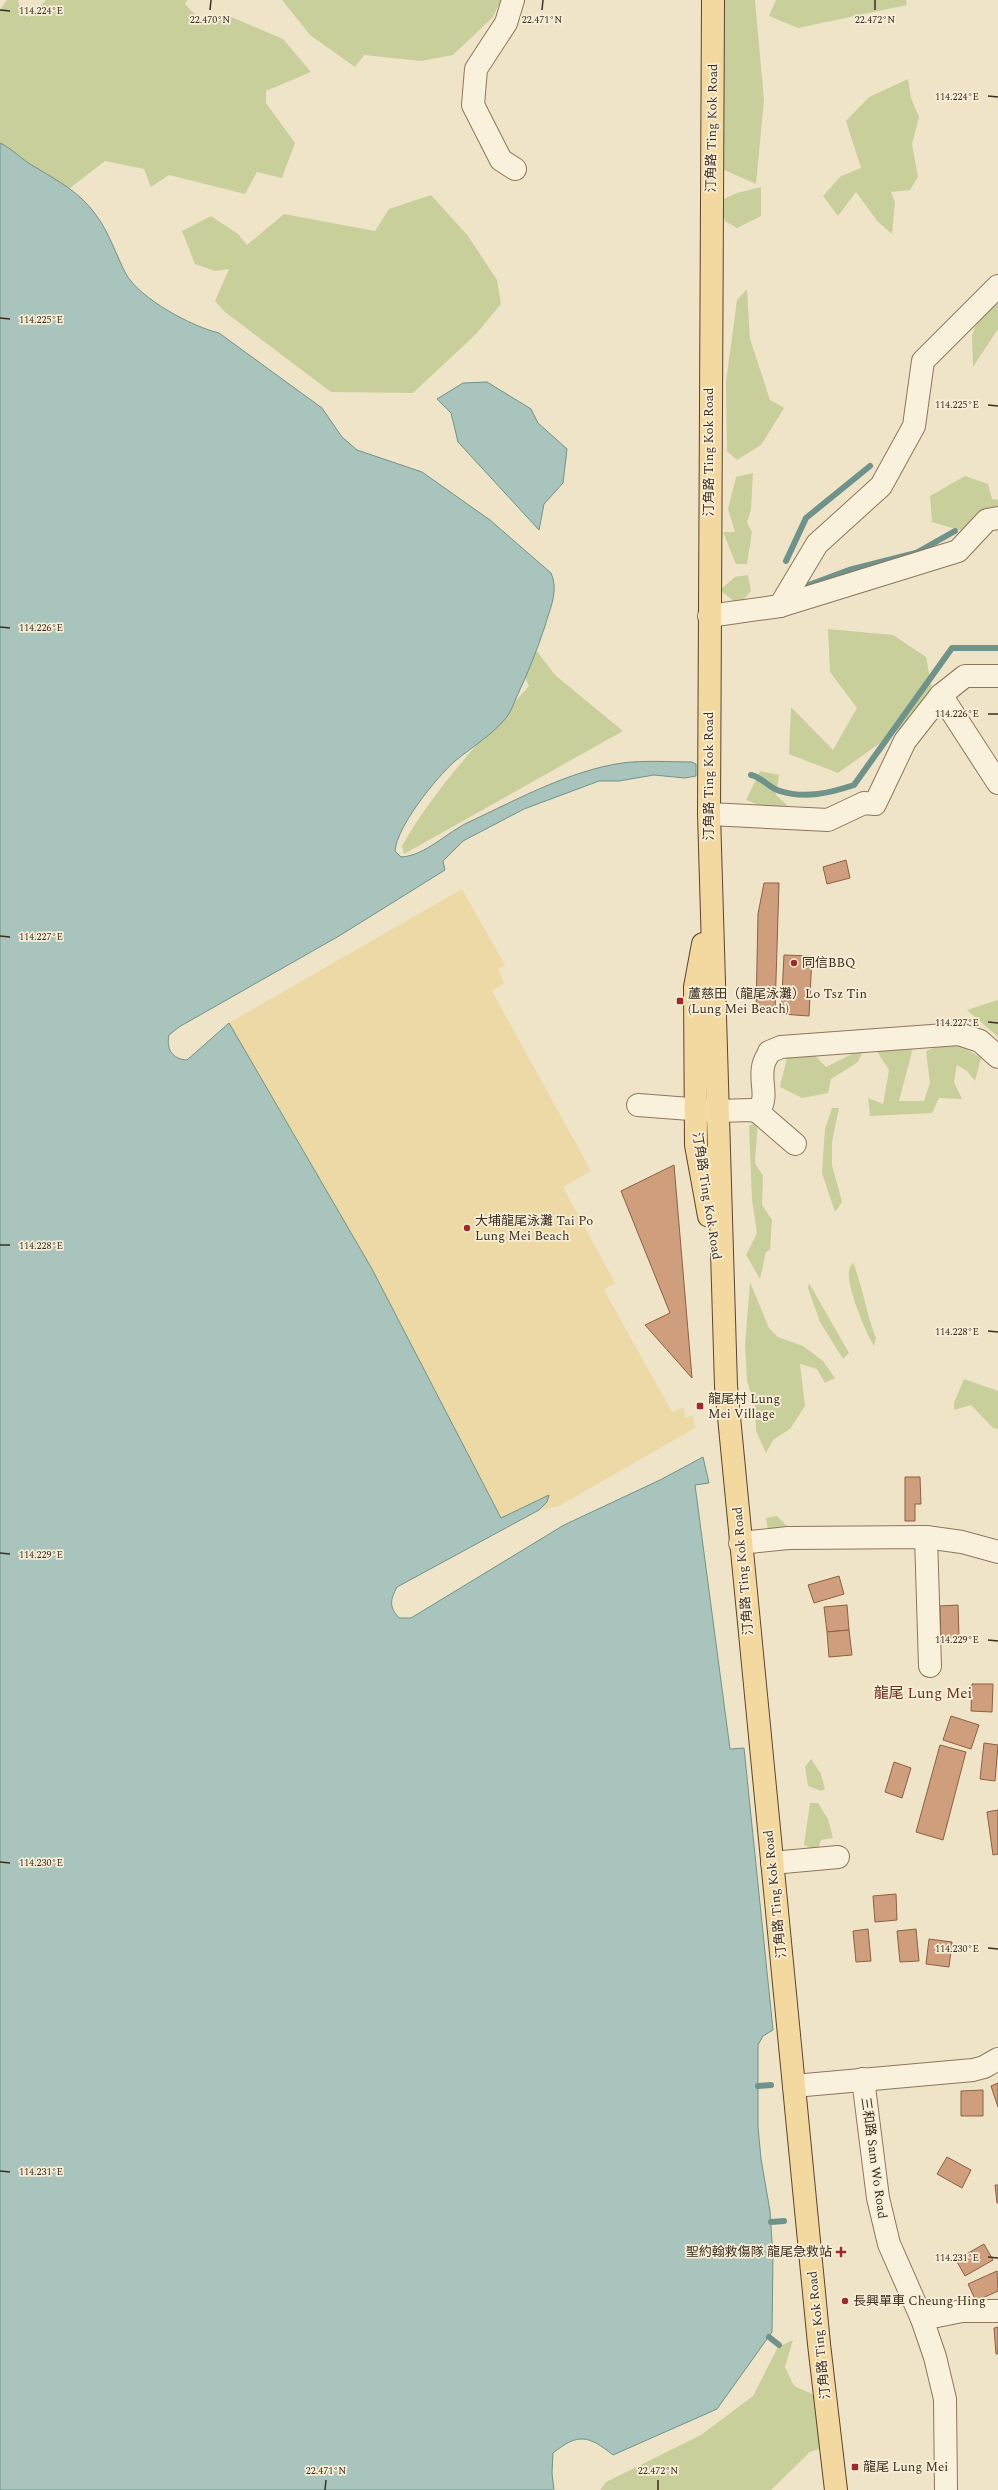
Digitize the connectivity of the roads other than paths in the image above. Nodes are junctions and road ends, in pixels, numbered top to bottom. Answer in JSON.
{"nodes":[{"id":1,"x":513,"y":0,"type":"edge"},
{"id":2,"x":713,"y":0,"type":"edge"},
{"id":3,"x":514,"y":169,"type":"dead end"},
{"id":4,"x":998,"y":286,"type":"edge"},
{"id":5,"x":998,"y":518,"type":"edge"},
{"id":6,"x":780,"y":606,"type":"junction"},
{"id":7,"x":709,"y":616,"type":"junction"},
{"id":8,"x":998,"y":676,"type":"edge"},
{"id":9,"x":941,"y":695,"type":"junction"},
{"id":10,"x":998,"y":783,"type":"edge"},
{"id":11,"x":709,"y":814,"type":"junction"},
{"id":12,"x":998,"y":1057,"type":"edge"},
{"id":13,"x":638,"y":1105,"type":"dead end"},
{"id":14,"x":706,"y":1110,"type":"junction"},
{"id":15,"x":758,"y":1112,"type":"junction"},
{"id":16,"x":795,"y":1144,"type":"dead end"},
{"id":17,"x":926,"y":1537,"type":"junction"},
{"id":18,"x":740,"y":1543,"type":"junction"},
{"id":19,"x":998,"y":1552,"type":"edge"},
{"id":20,"x":930,"y":1666,"type":"dead end"},
{"id":21,"x":838,"y":1857,"type":"dead end"},
{"id":22,"x":772,"y":1863,"type":"junction"},
{"id":23,"x":998,"y":2059,"type":"edge"},
{"id":24,"x":863,"y":2079,"type":"junction"},
{"id":25,"x":794,"y":2086,"type":"junction"},
{"id":26,"x":998,"y":2311,"type":"edge"},
{"id":27,"x":922,"y":2319,"type":"junction"},
{"id":28,"x":836,"y":2490,"type":"edge"},
{"id":29,"x":946,"y":2490,"type":"edge"}],
"edges":[{"from":1,"to":3,"type":"street"},
{"from":2,"to":7,"type":"main road","name":"汀角路 Ting Kok Road"},
{"from":4,"to":6,"type":"street"},
{"from":5,"to":6,"type":"street"},
{"from":6,"to":7,"type":"street"},
{"from":7,"to":11,"type":"main road","name":"汀角路 Ting Kok Road"},
{"from":8,"to":9,"type":"street"},
{"from":9,"to":10,"type":"street"},
{"from":9,"to":11,"type":"street"},
{"from":11,"to":14,"type":"main road","name":"汀角路 Ting Kok Road"},
{"from":12,"to":15,"type":"street"},
{"from":13,"to":14,"type":"street"},
{"from":14,"to":15,"type":"street"},
{"from":14,"to":18,"type":"main road","name":"汀角路 Ting Kok Road"},
{"from":15,"to":16,"type":"street"},
{"from":17,"to":18,"type":"street"},
{"from":17,"to":19,"type":"street"},
{"from":17,"to":20,"type":"street"},
{"from":18,"to":22,"type":"main road","name":"汀角路 Ting Kok Road"},
{"from":21,"to":22,"type":"street"},
{"from":22,"to":25,"type":"main road","name":"汀角路 Ting Kok Road"},
{"from":23,"to":24,"type":"street"},
{"from":24,"to":25,"type":"street"},
{"from":24,"to":27,"type":"street","name":"三和路 Sam Wo Road"},
{"from":25,"to":28,"type":"main road","name":"汀角路 Ting Kok Road"},
{"from":26,"to":27,"type":"street"},
{"from":27,"to":29,"type":"street","name":"三和路 Sam Wo Road"}]}
